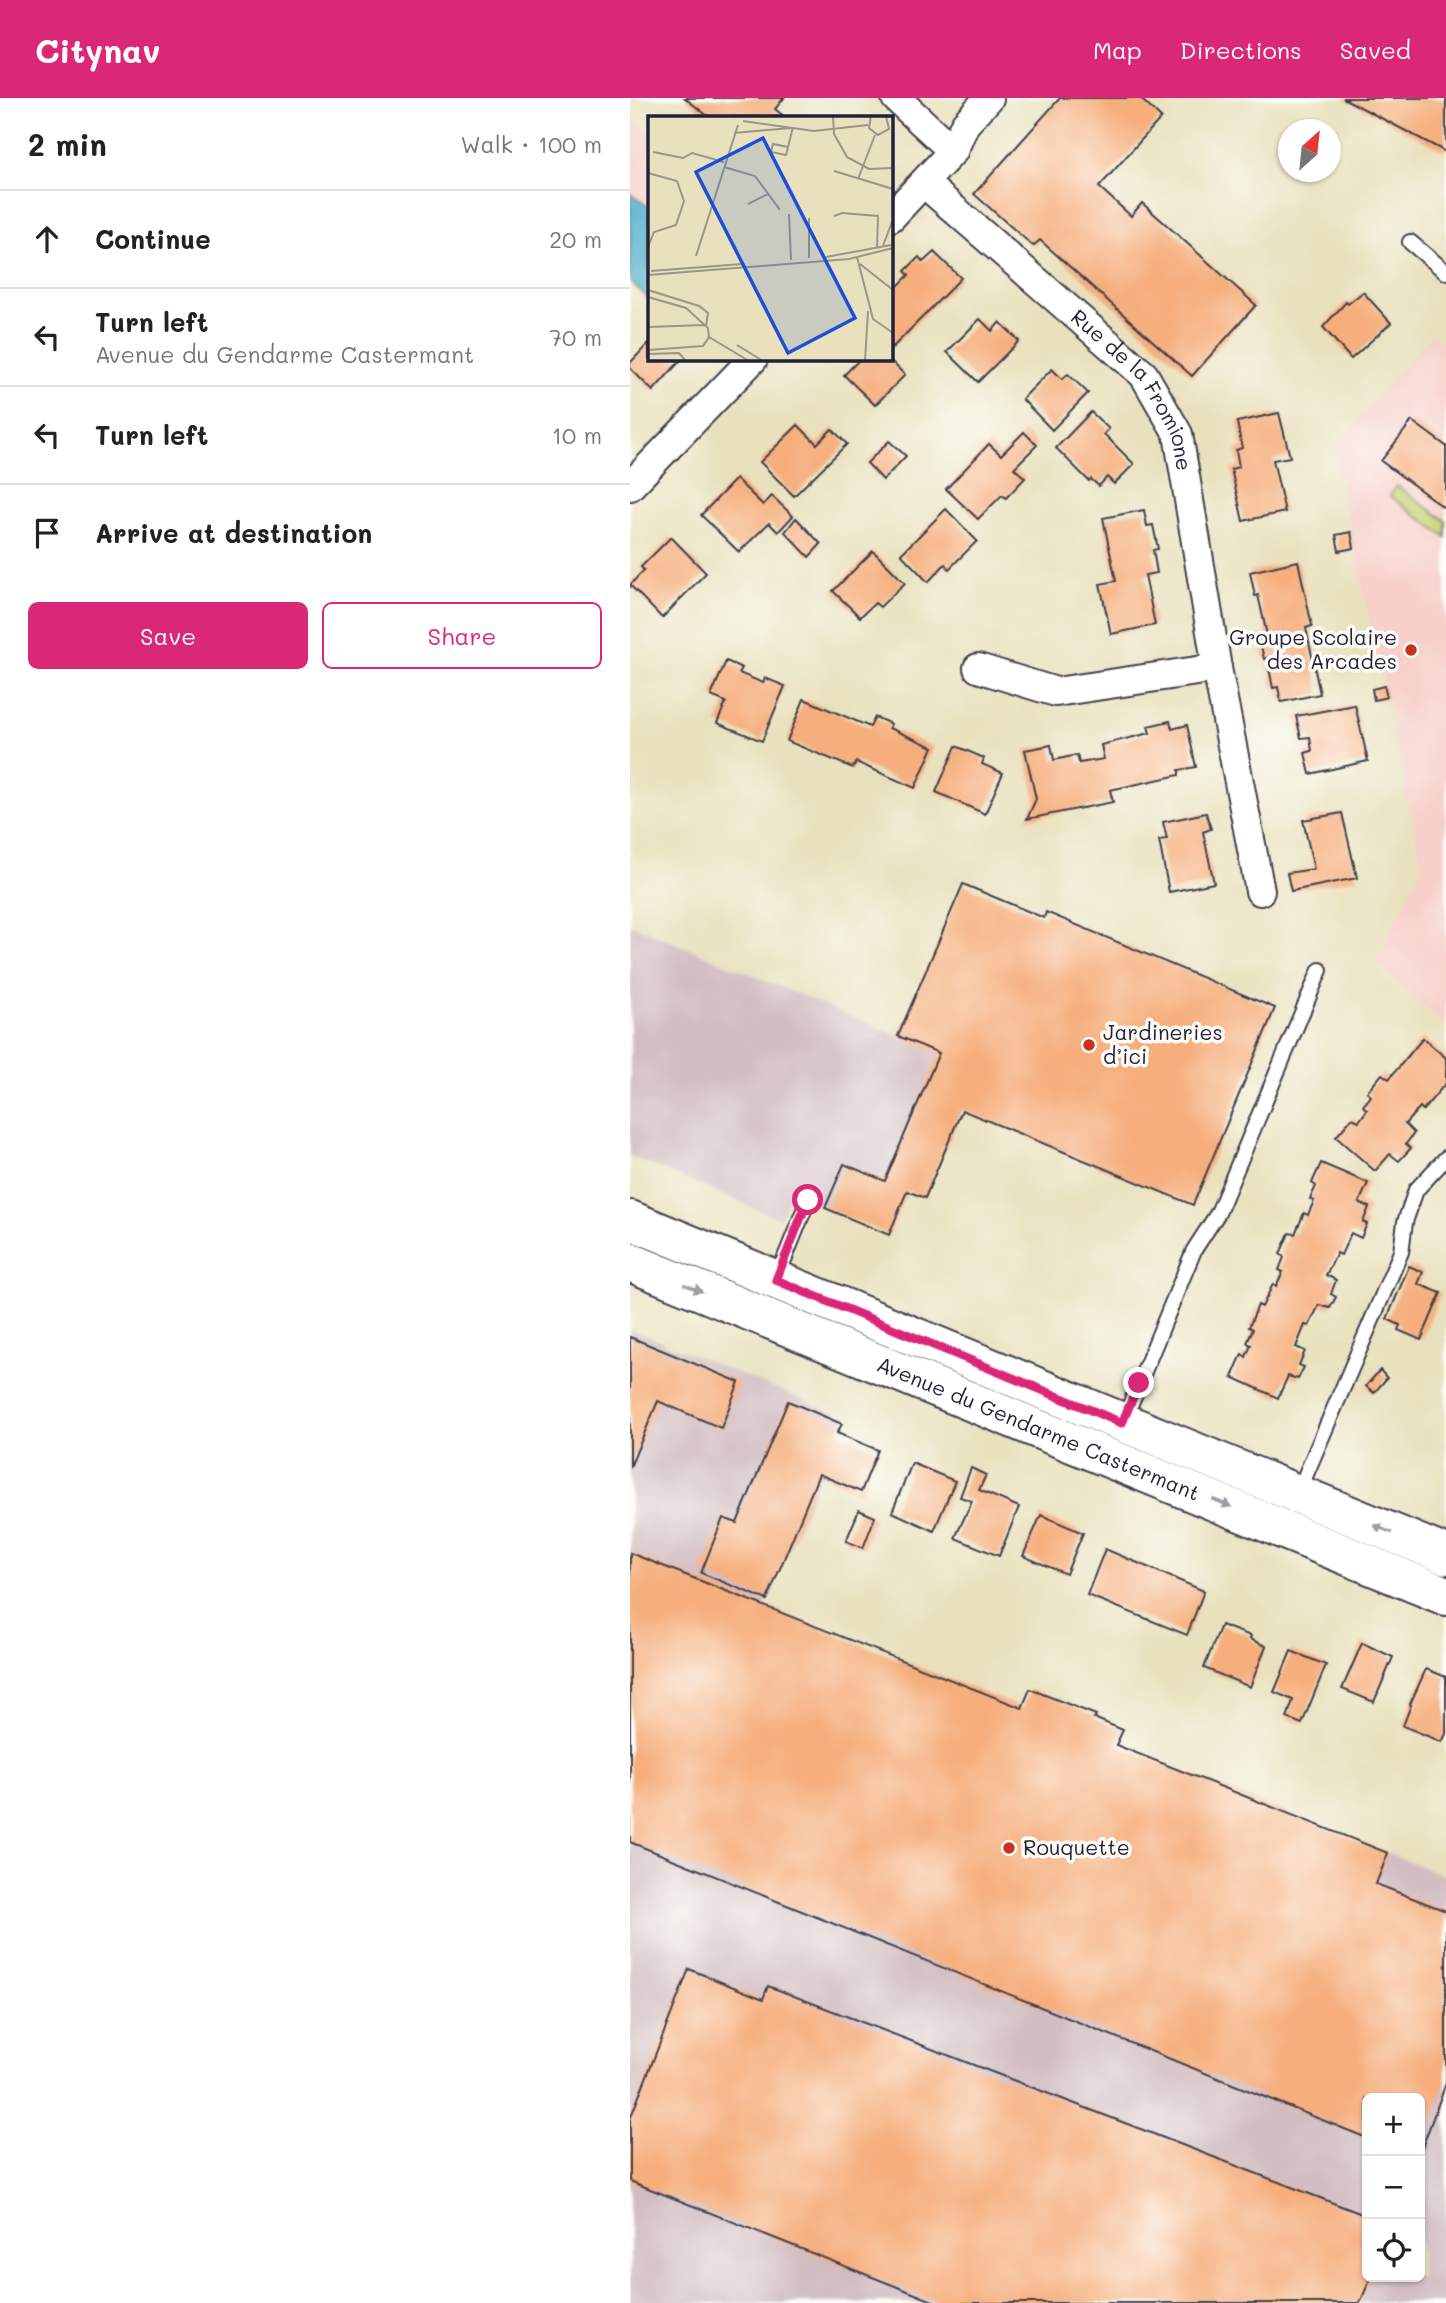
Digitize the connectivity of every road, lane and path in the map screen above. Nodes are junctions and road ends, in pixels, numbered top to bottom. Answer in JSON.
{"nodes":[{"id":1,"x":896,"y":98,"type":"edge"},
{"id":2,"x":989,"y":98,"type":"edge"},
{"id":3,"x":953,"y":151,"type":"junction"},
{"id":4,"x":924,"y":183,"type":"junction"},
{"id":5,"x":892,"y":216,"type":"edge"},
{"id":6,"x":1410,"y":242,"type":"dead end"},
{"id":7,"x":1446,"y":272,"type":"edge"},
{"id":8,"x":752,"y":360,"type":"edge"},
{"id":9,"x":630,"y":486,"type":"edge"},
{"id":10,"x":978,"y":668,"type":"dead end"},
{"id":11,"x":1217,"y":668,"type":"junction"},
{"id":12,"x":1260,"y":891,"type":"dead end"},
{"id":13,"x":1320,"y":970,"type":"dead end"},
{"id":14,"x":1446,"y":1158,"type":"edge"},
{"id":15,"x":808,"y":1200,"type":"dead end"},
{"id":16,"x":630,"y":1220,"type":"edge"},
{"id":17,"x":630,"y":1262,"type":"edge"},
{"id":18,"x":776,"y":1280,"type":"junction"},
{"id":19,"x":1122,"y":1423,"type":"junction"},
{"id":20,"x":1297,"y":1494,"type":"junction"},
{"id":21,"x":1446,"y":1555,"type":"edge"},
{"id":22,"x":1446,"y":1596,"type":"edge"}],
"edges":[{"from":1,"to":3,"type":"street"},
{"from":2,"to":3,"type":"street"},
{"from":3,"to":4,"type":"street"},
{"from":4,"to":5,"type":"street"},
{"from":4,"to":11,"type":"street","name":"Rue de la Fromione"},
{"from":6,"to":7,"type":"lane"},
{"from":8,"to":9,"type":"street"},
{"from":10,"to":11,"type":"street"},
{"from":11,"to":12,"type":"street","name":"Rue de la Fromione"},
{"from":13,"to":19,"type":"lane"},
{"from":14,"to":20,"type":"lane"},
{"from":15,"to":18,"type":"lane"},
{"from":16,"to":18,"type":"main road","name":"Avenue du Gendarme Castermant"},
{"from":17,"to":22,"type":"main road","name":"Avenue du Gendarme Castermant","one_way":true},
{"from":18,"to":19,"type":"main road","name":"Avenue du Gendarme Castermant"},
{"from":19,"to":20,"type":"main road","name":"Avenue du Gendarme Castermant"},
{"from":21,"to":20,"type":"main road","name":"Avenue du Gendarme Castermant","one_way":true}]}
